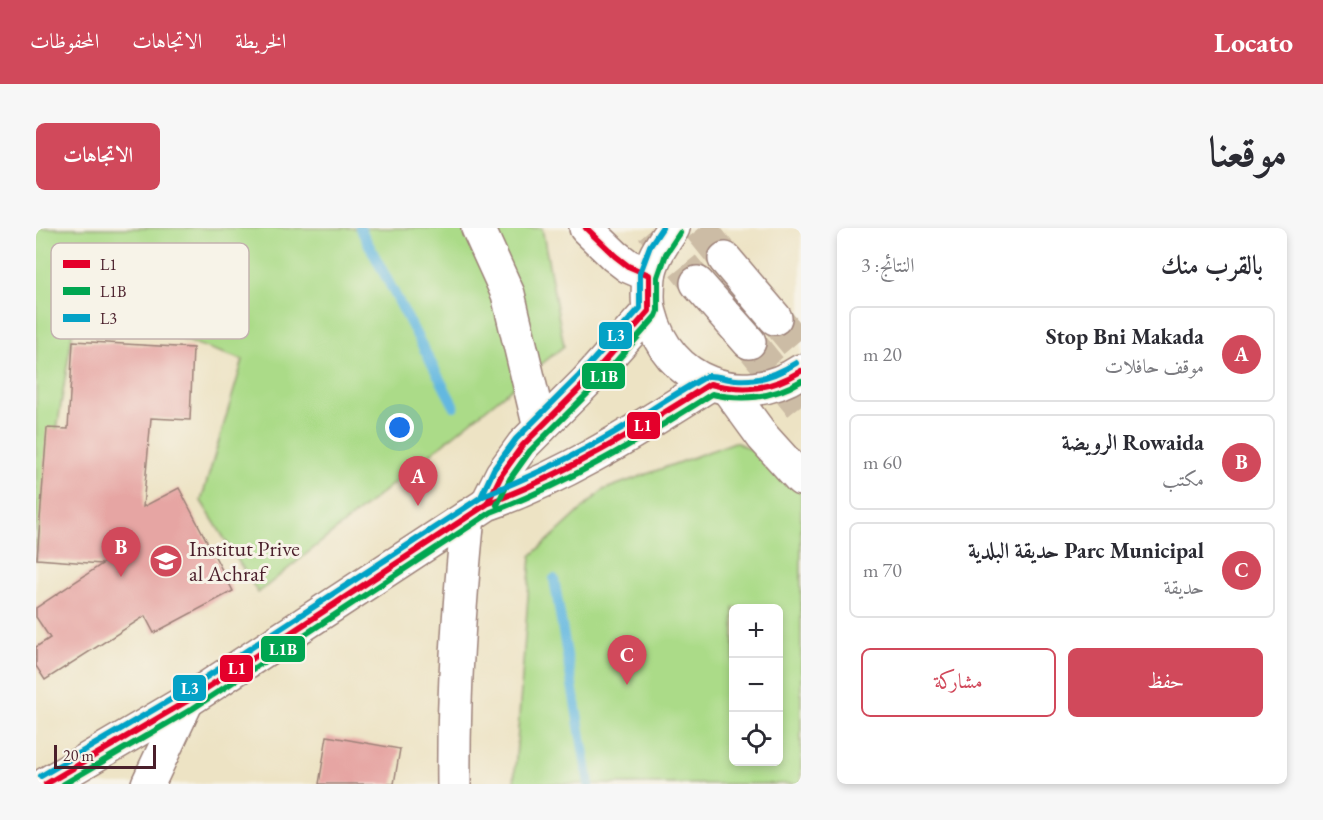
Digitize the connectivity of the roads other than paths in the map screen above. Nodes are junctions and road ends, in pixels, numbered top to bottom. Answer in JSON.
{"nodes":[{"id":1,"x":478,"y":228,"type":"edge"},
{"id":2,"x":586,"y":228,"type":"edge"},
{"id":3,"x":673,"y":228,"type":"edge"},
{"id":4,"x":725,"y":259,"type":"tunnel mouth"},
{"id":5,"x":649,"y":275,"type":"junction"},
{"id":6,"x":697,"y":283,"type":"tunnel mouth"},
{"id":7,"x":649,"y":311,"type":"junction"},
{"id":8,"x":775,"y":318,"type":"tunnel mouth"},
{"id":9,"x":749,"y":342,"type":"tunnel mouth"},
{"id":10,"x":801,"y":371,"type":"edge"},
{"id":11,"x":719,"y":386,"type":"junction"},
{"id":12,"x":540,"y":428,"type":"junction"},
{"id":13,"x":801,"y":479,"type":"edge"},
{"id":14,"x":478,"y":510,"type":"junction"},
{"id":15,"x":187,"y":701,"type":"junction"},
{"id":16,"x":46,"y":784,"type":"edge"},
{"id":17,"x":148,"y":784,"type":"edge"},
{"id":18,"x":454,"y":784,"type":"edge"}],
"edges":[{"from":1,"to":12,"type":"main road"},
{"from":2,"to":5,"type":"main road"},
{"from":3,"to":5,"type":"main road"},
{"from":4,"to":8,"type":"main road"},
{"from":5,"to":7,"type":"main road"},
{"from":6,"to":9,"type":"main road"},
{"from":7,"to":11,"type":"main road"},
{"from":7,"to":12,"type":"main road"},
{"from":10,"to":11,"type":"main road"},
{"from":11,"to":13,"type":"main road"},
{"from":11,"to":14,"type":"main road"},
{"from":12,"to":14,"type":"main road"},
{"from":14,"to":15,"type":"main road"},
{"from":14,"to":18,"type":"main road"},
{"from":15,"to":16,"type":"main road"},
{"from":15,"to":17,"type":"main road"}]}
